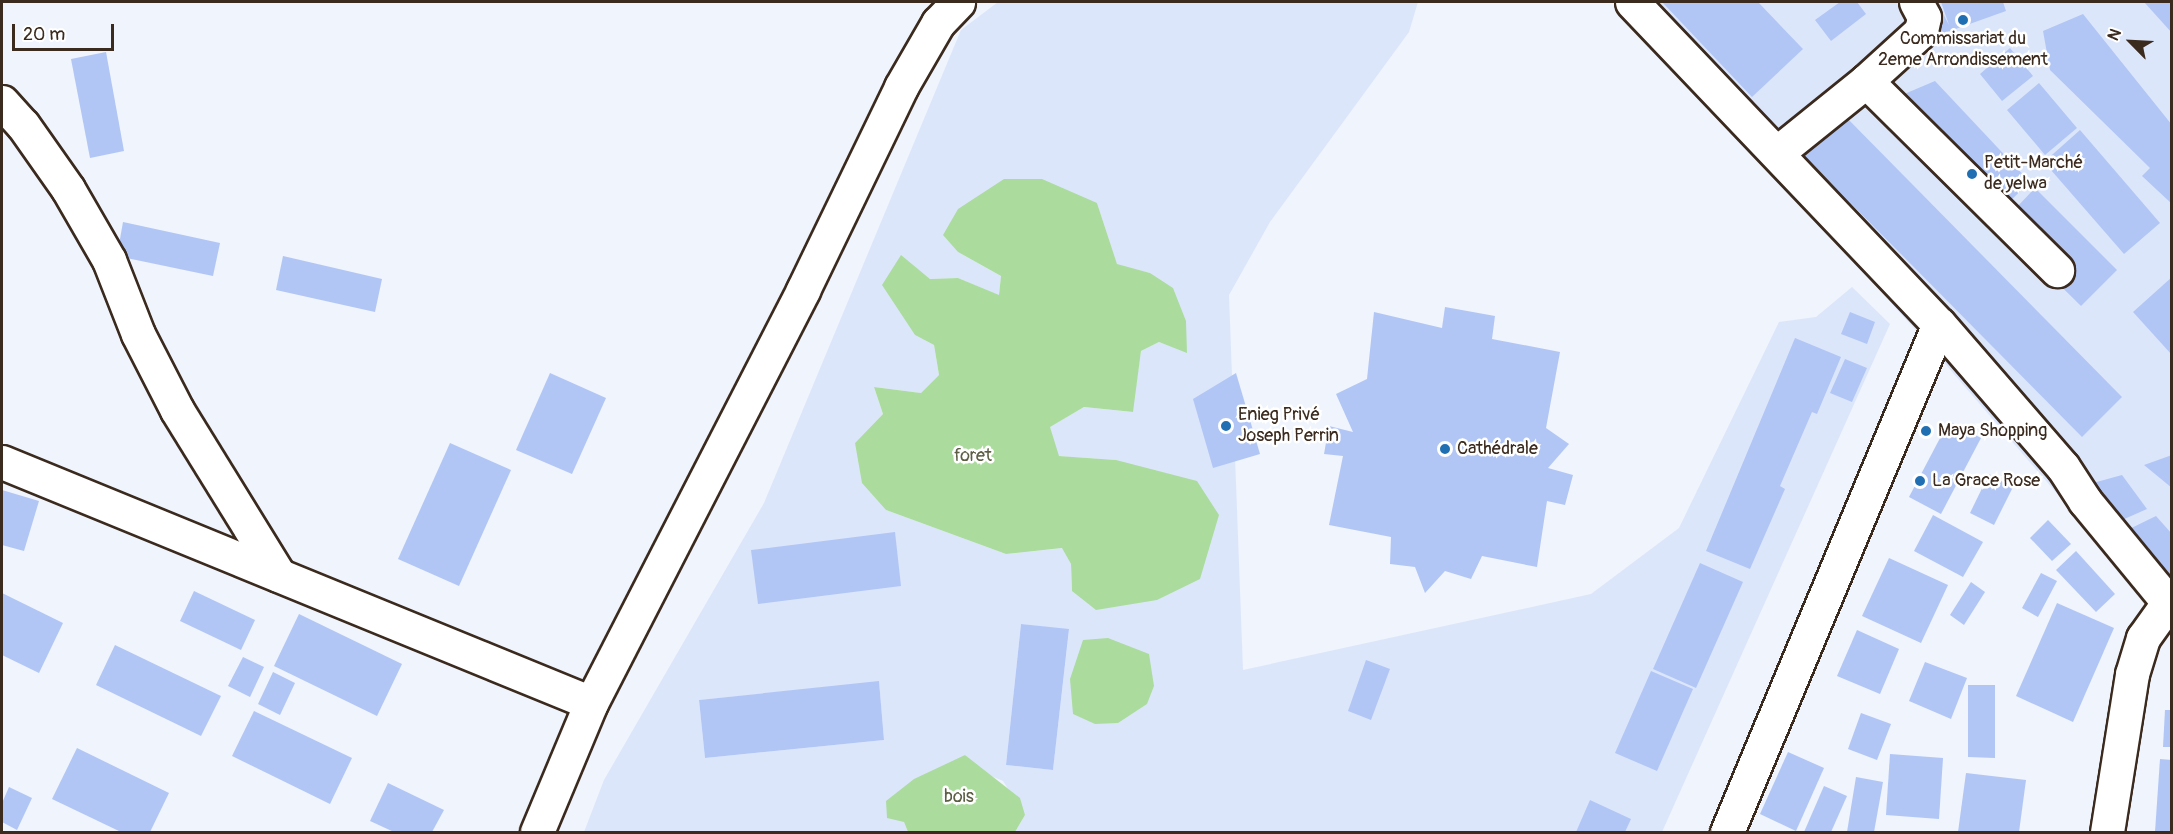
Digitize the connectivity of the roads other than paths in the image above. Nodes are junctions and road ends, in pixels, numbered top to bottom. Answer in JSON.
{"nodes":[{"id":1,"x":958,"y":2,"type":"edge"},
{"id":2,"x":1632,"y":2,"type":"edge"},
{"id":3,"x":1916,"y":2,"type":"edge"},
{"id":4,"x":1866,"y":81,"type":"junction"},
{"id":5,"x":2,"y":102,"type":"edge"},
{"id":6,"x":1778,"y":152,"type":"junction"},
{"id":7,"x":2057,"y":270,"type":"dead end"},
{"id":8,"x":1939,"y":324,"type":"junction"},
{"id":9,"x":2,"y":462,"type":"edge"},
{"id":10,"x":279,"y":575,"type":"junction"},
{"id":11,"x":2170,"y":605,"type":"edge"},
{"id":12,"x":591,"y":703,"type":"junction"},
{"id":13,"x":537,"y":832,"type":"edge"},
{"id":14,"x":1727,"y":832,"type":"edge"},
{"id":15,"x":2107,"y":832,"type":"edge"}],
"edges":[{"from":1,"to":12,"type":"street"},
{"from":2,"to":6,"type":"street"},
{"from":3,"to":4,"type":"street"},
{"from":4,"to":6,"type":"street"},
{"from":4,"to":7,"type":"street"},
{"from":5,"to":10,"type":"street"},
{"from":6,"to":8,"type":"street"},
{"from":8,"to":11,"type":"street"},
{"from":8,"to":14,"type":"street"},
{"from":9,"to":10,"type":"street"},
{"from":10,"to":12,"type":"street"},
{"from":11,"to":15,"type":"street"},
{"from":12,"to":13,"type":"street"}]}
